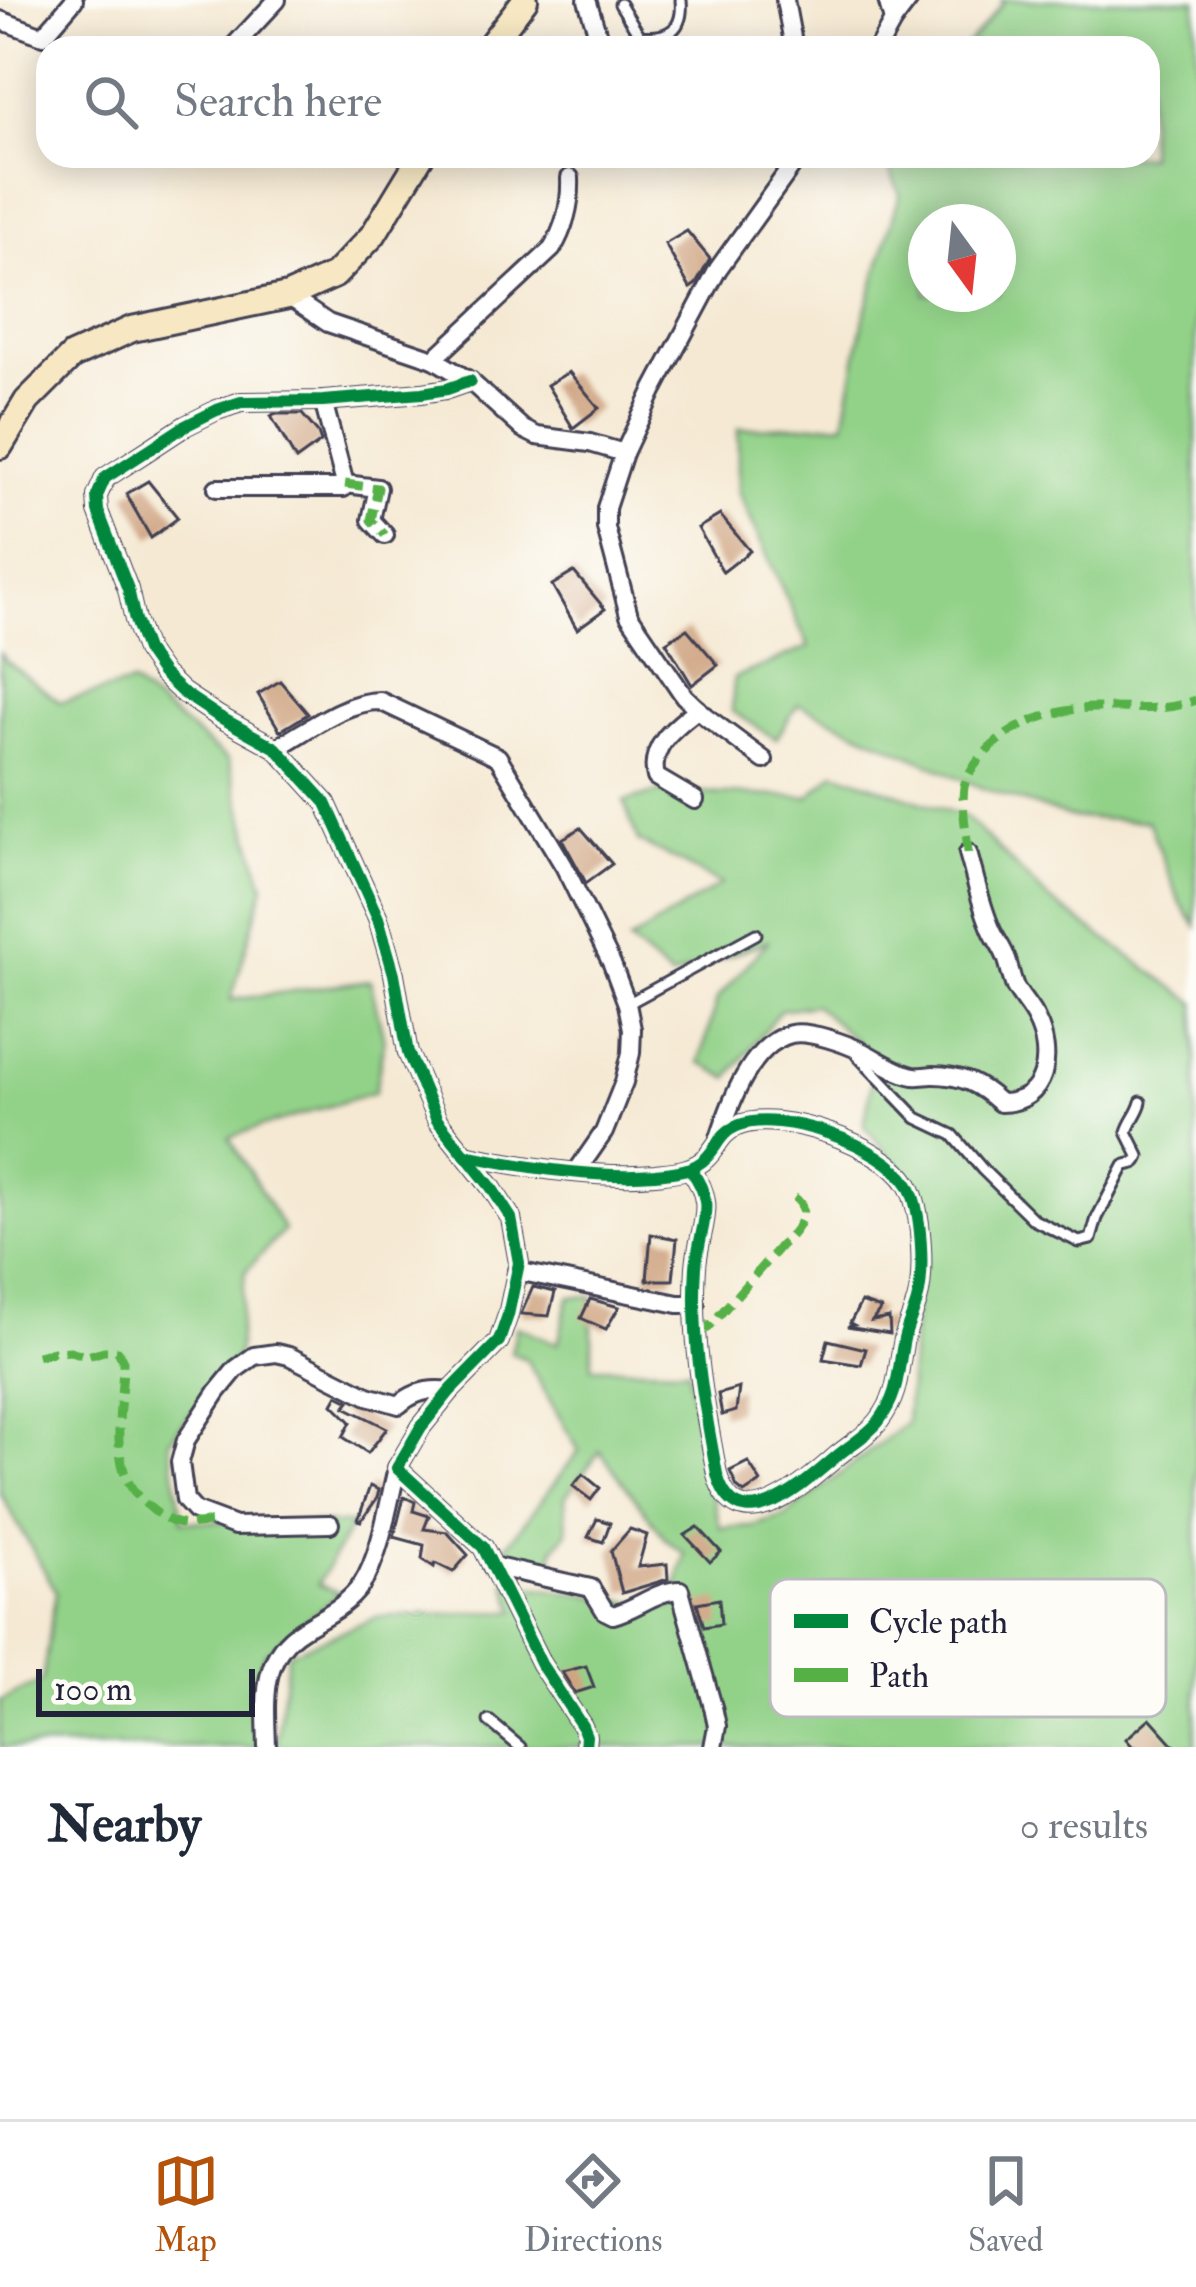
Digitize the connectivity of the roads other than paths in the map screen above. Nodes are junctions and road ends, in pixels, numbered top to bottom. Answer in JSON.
{"nodes":[{"id":1,"x":74,"y":0,"type":"edge"},
{"id":2,"x":277,"y":0,"type":"edge"},
{"id":3,"x":525,"y":0,"type":"edge"},
{"id":4,"x":586,"y":0,"type":"edge"},
{"id":5,"x":681,"y":0,"type":"edge"},
{"id":6,"x":785,"y":0,"type":"edge"},
{"id":7,"x":887,"y":0,"type":"edge"},
{"id":8,"x":909,"y":0,"type":"edge"},
{"id":9,"x":620,"y":4,"type":"dead end"},
{"id":10,"x":0,"y":20,"type":"edge"},
{"id":11,"x":893,"y":21,"type":"junction"},
{"id":12,"x":243,"y":36,"type":"edge"},
{"id":13,"x":497,"y":36,"type":"edge"},
{"id":14,"x":598,"y":36,"type":"edge"},
{"id":15,"x":640,"y":36,"type":"edge"},
{"id":16,"x":656,"y":36,"type":"edge"},
{"id":17,"x":792,"y":36,"type":"edge"},
{"id":18,"x":885,"y":36,"type":"edge"},
{"id":19,"x":414,"y":168,"type":"edge"},
{"id":20,"x":790,"y":168,"type":"edge"},
{"id":21,"x":570,"y":178,"type":"dead end"},
{"id":22,"x":288,"y":296,"type":"junction"},
{"id":23,"x":434,"y":359,"type":"junction"},
{"id":24,"x":470,"y":381,"type":"junction"},
{"id":25,"x":323,"y":401,"type":"junction"},
{"id":26,"x":0,"y":446,"type":"edge"},
{"id":27,"x":624,"y":453,"type":"junction"},
{"id":28,"x":344,"y":484,"type":"junction"},
{"id":29,"x":217,"y":488,"type":"dead end"},
{"id":30,"x":385,"y":535,"type":"dead end"},
{"id":31,"x":698,"y":709,"type":"junction"},
{"id":32,"x":276,"y":748,"type":"junction"},
{"id":33,"x":764,"y":760,"type":"dead end"},
{"id":34,"x":694,"y":800,"type":"dead end"},
{"id":35,"x":968,"y":853,"type":"dead end"},
{"id":36,"x":756,"y":934,"type":"dead end"},
{"id":37,"x":627,"y":1004,"type":"junction"},
{"id":38,"x":849,"y":1047,"type":"junction"},
{"id":39,"x":1141,"y":1102,"type":"dead end"},
{"id":40,"x":718,"y":1139,"type":"junction"},
{"id":41,"x":465,"y":1155,"type":"junction"},
{"id":42,"x":689,"y":1169,"type":"junction"},
{"id":43,"x":577,"y":1171,"type":"junction"},
{"id":44,"x":518,"y":1270,"type":"junction"},
{"id":45,"x":696,"y":1304,"type":"junction"},
{"id":46,"x":450,"y":1391,"type":"junction"},
{"id":47,"x":399,"y":1405,"type":"junction"},
{"id":48,"x":421,"y":1427,"type":"junction"},
{"id":49,"x":397,"y":1468,"type":"junction"},
{"id":50,"x":330,"y":1524,"type":"dead end"},
{"id":51,"x":492,"y":1566,"type":"junction"},
{"id":52,"x":489,"y":1721,"type":"dead end"},
{"id":53,"x":267,"y":1747,"type":"edge"},
{"id":54,"x":520,"y":1747,"type":"edge"},
{"id":55,"x":585,"y":1747,"type":"edge"},
{"id":56,"x":713,"y":1747,"type":"edge"}],
"edges":[{"from":1,"to":10,"type":"street"},
{"from":2,"to":12,"type":"street"},
{"from":3,"to":13,"type":"main road"},
{"from":4,"to":14,"type":"street"},
{"from":5,"to":16,"type":"lane"},
{"from":6,"to":17,"type":"street"},
{"from":7,"to":11,"type":"street"},
{"from":8,"to":11,"type":"street"},
{"from":9,"to":15,"type":"lane"},
{"from":11,"to":18,"type":"street"},
{"from":19,"to":22,"type":"main road"},
{"from":20,"to":27,"type":"street"},
{"from":21,"to":23,"type":"street"},
{"from":22,"to":23,"type":"street"},
{"from":22,"to":26,"type":"main road"},
{"from":23,"to":24,"type":"street"},
{"from":24,"to":25,"type":"street"},
{"from":24,"to":27,"type":"street"},
{"from":25,"to":28,"type":"street"},
{"from":25,"to":32,"type":"street"},
{"from":27,"to":31,"type":"street"},
{"from":28,"to":29,"type":"street"},
{"from":28,"to":30,"type":"street"},
{"from":31,"to":33,"type":"street"},
{"from":31,"to":34,"type":"street"},
{"from":32,"to":37,"type":"street"},
{"from":32,"to":41,"type":"street"},
{"from":35,"to":38,"type":"street"},
{"from":36,"to":37,"type":"lane"},
{"from":37,"to":43,"type":"street"},
{"from":38,"to":39,"type":"lane"},
{"from":38,"to":40,"type":"street"},
{"from":40,"to":42,"type":"street"},
{"from":40,"to":45,"type":"street"},
{"from":41,"to":43,"type":"street"},
{"from":41,"to":44,"type":"street"},
{"from":42,"to":43,"type":"street"},
{"from":42,"to":45,"type":"street"},
{"from":44,"to":45,"type":"street"},
{"from":44,"to":46,"type":"street"},
{"from":46,"to":47,"type":"street"},
{"from":46,"to":48,"type":"street"},
{"from":47,"to":48,"type":"street"},
{"from":47,"to":50,"type":"street"},
{"from":48,"to":49,"type":"street"},
{"from":49,"to":51,"type":"street"},
{"from":49,"to":53,"type":"street"},
{"from":51,"to":55,"type":"street"},
{"from":51,"to":56,"type":"street"},
{"from":52,"to":54,"type":"lane"}]}
